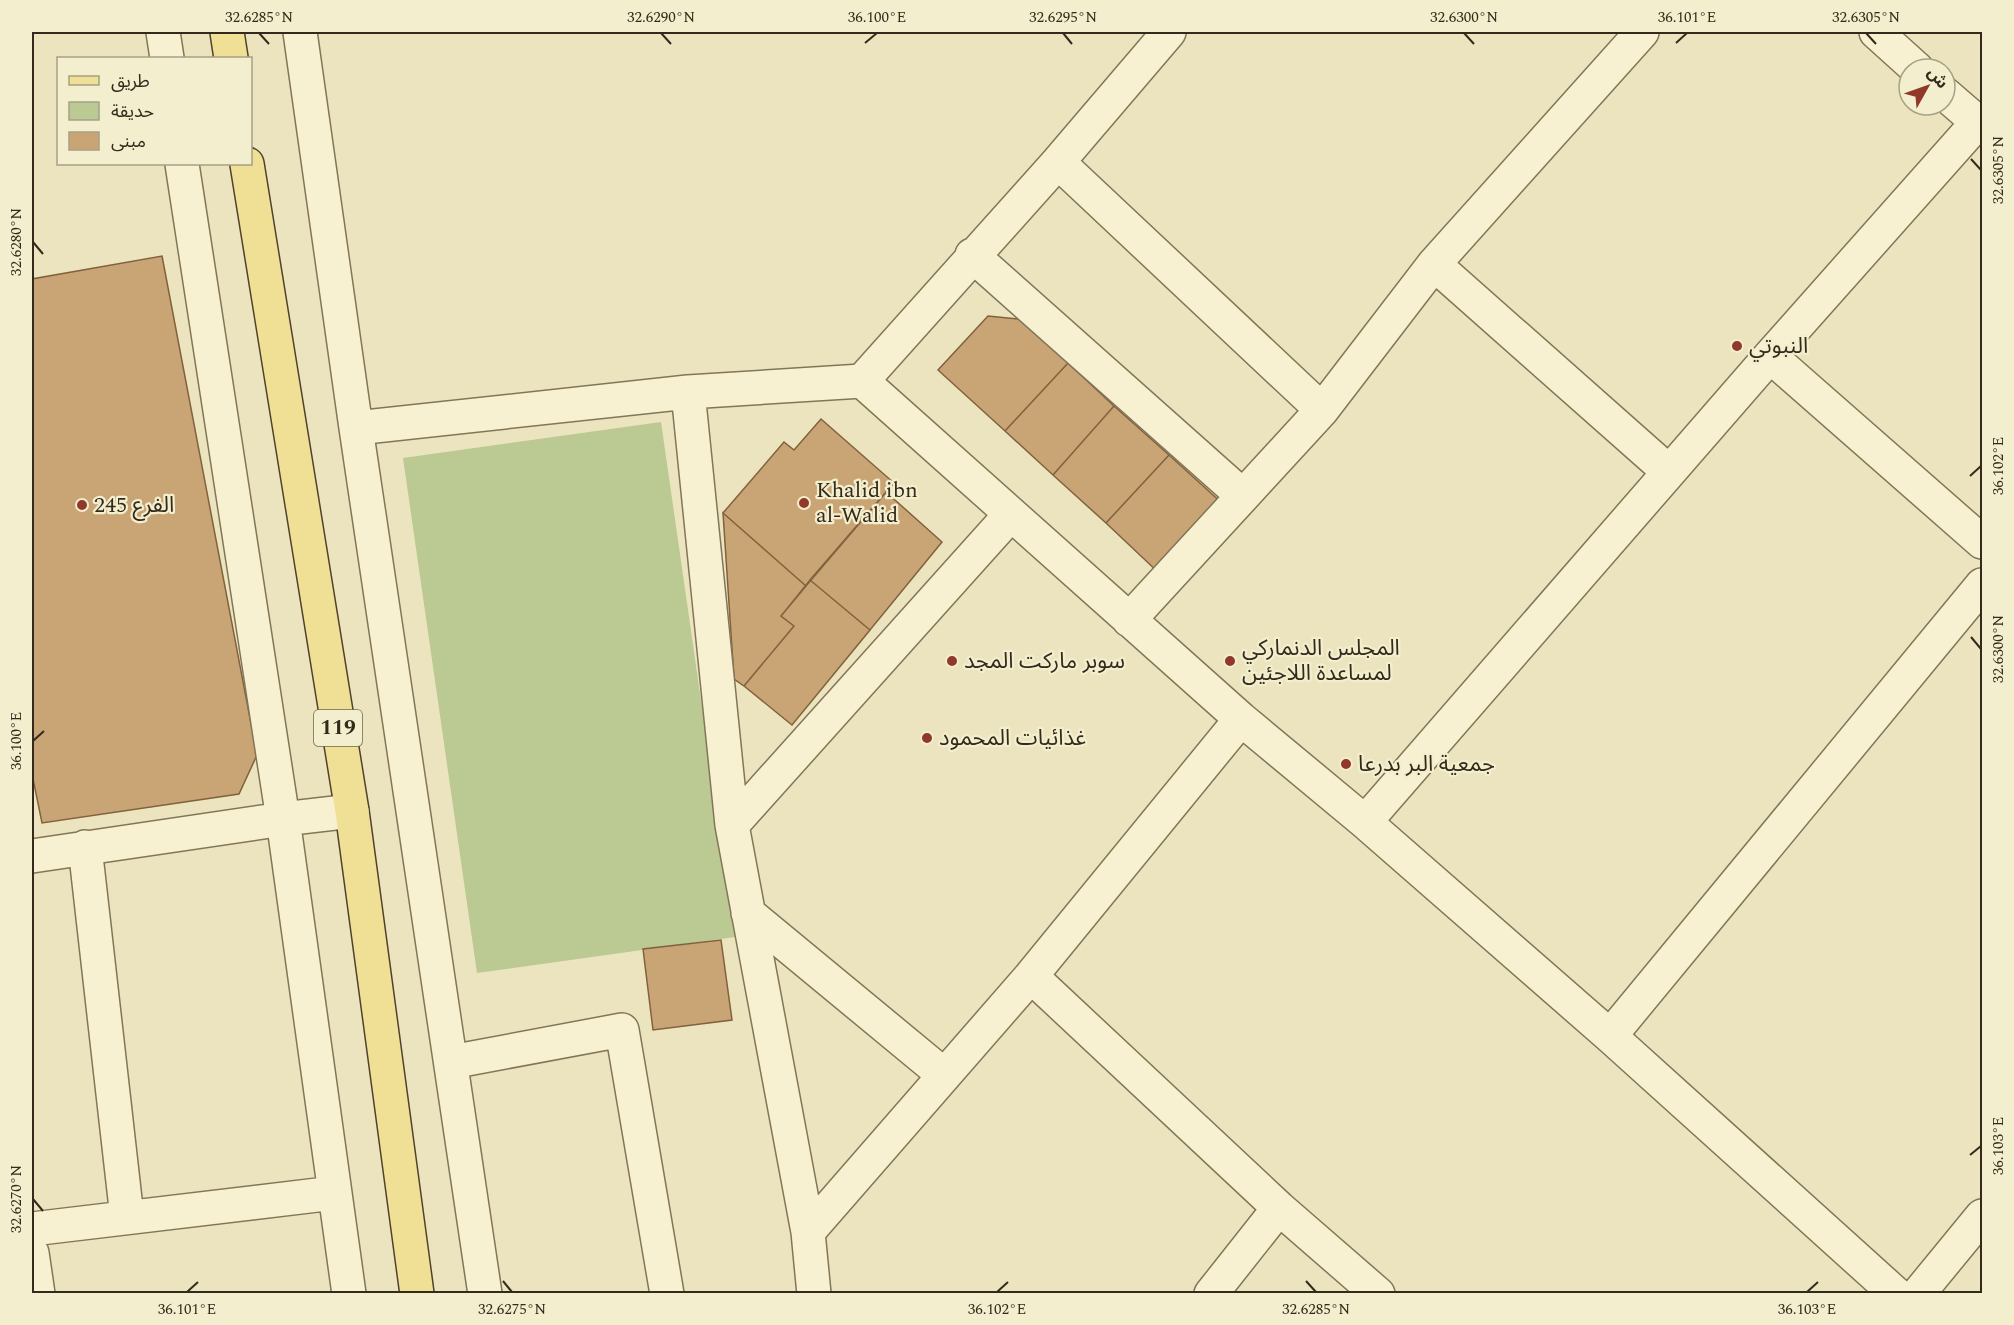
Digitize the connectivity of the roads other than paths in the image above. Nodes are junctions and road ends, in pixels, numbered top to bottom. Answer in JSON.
{"nodes":[{"id":1,"x":163,"y":32,"type":"edge"},
{"id":2,"x":227,"y":32,"type":"edge"},
{"id":3,"x":300,"y":32,"type":"edge"},
{"id":4,"x":1169,"y":32,"type":"edge"},
{"id":5,"x":1642,"y":32,"type":"edge"},
{"id":6,"x":1876,"y":32,"type":"edge"},
{"id":7,"x":167,"y":57,"type":"edge"},
{"id":8,"x":231,"y":57,"type":"edge"},
{"id":9,"x":1904,"y":57,"type":"edge"},
{"id":10,"x":1957,"y":104,"type":"edge"},
{"id":11,"x":1980,"y":124,"type":"edge"},
{"id":12,"x":1058,"y":162,"type":"junction"},
{"id":13,"x":182,"y":165,"type":"edge"},
{"id":14,"x":248,"y":165,"type":"edge"},
{"id":15,"x":972,"y":255,"type":"junction"},
{"id":16,"x":1434,"y":264,"type":"junction"},
{"id":17,"x":1770,"y":356,"type":"junction"},
{"id":18,"x":862,"y":381,"type":"junction"},
{"id":19,"x":688,"y":392,"type":"junction"},
{"id":20,"x":1322,"y":410,"type":"junction"},
{"id":21,"x":356,"y":428,"type":"junction"},
{"id":22,"x":1669,"y":472,"type":"junction"},
{"id":23,"x":1243,"y":496,"type":"junction"},
{"id":24,"x":1011,"y":514,"type":"junction"},
{"id":25,"x":1983,"y":542,"type":"edge"},
{"id":26,"x":1983,"y":585,"type":"edge"},
{"id":27,"x":1129,"y":620,"type":"junction"},
{"id":28,"x":1240,"y":719,"type":"junction"},
{"id":29,"x":352,"y":812,"type":"junction"},
{"id":30,"x":283,"y":819,"type":"junction"},
{"id":31,"x":1365,"y":822,"type":"junction"},
{"id":32,"x":732,"y":825,"type":"junction"},
{"id":33,"x":85,"y":847,"type":"junction"},
{"id":34,"x":32,"y":856,"type":"edge"},
{"id":35,"x":748,"y":913,"type":"junction"},
{"id":36,"x":1031,"y":976,"type":"junction"},
{"id":37,"x":1610,"y":1036,"type":"junction"},
{"id":38,"x":451,"y":1062,"type":"junction"},
{"id":39,"x":944,"y":1075,"type":"junction"},
{"id":40,"x":334,"y":1193,"type":"junction"},
{"id":41,"x":1280,"y":1208,"type":"junction"},
{"id":42,"x":127,"y":1217,"type":"junction"},
{"id":43,"x":1982,"y":1219,"type":"edge"},
{"id":44,"x":32,"y":1229,"type":"edge"},
{"id":45,"x":808,"y":1232,"type":"junction"},
{"id":46,"x":32,"y":1253,"type":"edge"},
{"id":47,"x":38,"y":1293,"type":"edge"},
{"id":48,"x":349,"y":1293,"type":"edge"},
{"id":49,"x":417,"y":1293,"type":"edge"},
{"id":50,"x":485,"y":1293,"type":"edge"},
{"id":51,"x":667,"y":1293,"type":"edge"},
{"id":52,"x":814,"y":1293,"type":"edge"},
{"id":53,"x":1211,"y":1293,"type":"edge"},
{"id":54,"x":1378,"y":1293,"type":"edge"},
{"id":55,"x":1896,"y":1293,"type":"edge"},
{"id":56,"x":1918,"y":1293,"type":"edge"}],
"edges":[{"from":1,"to":7,"type":"street"},
{"from":2,"to":8,"type":"main road"},
{"from":3,"to":21,"type":"street"},
{"from":4,"to":12,"type":"street"},
{"from":5,"to":16,"type":"street"},
{"from":6,"to":9,"type":"street"},
{"from":10,"to":11,"type":"street"},
{"from":11,"to":17,"type":"street"},
{"from":12,"to":15,"type":"street"},
{"from":12,"to":20,"type":"street"},
{"from":13,"to":30,"type":"street"},
{"from":14,"to":29,"type":"main road","number":"119"},
{"from":15,"to":18,"type":"street"},
{"from":15,"to":23,"type":"street"},
{"from":16,"to":20,"type":"street"},
{"from":16,"to":22,"type":"street"},
{"from":17,"to":22,"type":"street"},
{"from":17,"to":25,"type":"street"},
{"from":18,"to":19,"type":"street"},
{"from":18,"to":24,"type":"street"},
{"from":19,"to":21,"type":"street"},
{"from":19,"to":32,"type":"street"},
{"from":20,"to":23,"type":"street"},
{"from":21,"to":38,"type":"street"},
{"from":22,"to":31,"type":"street"},
{"from":23,"to":27,"type":"street"},
{"from":24,"to":27,"type":"street"},
{"from":24,"to":32,"type":"street"},
{"from":26,"to":37,"type":"street"},
{"from":27,"to":28,"type":"street"},
{"from":28,"to":31,"type":"street"},
{"from":28,"to":36,"type":"street"},
{"from":29,"to":30,"type":"street"},
{"from":29,"to":49,"type":"main road","number":"119"},
{"from":30,"to":33,"type":"street"},
{"from":30,"to":40,"type":"street"},
{"from":31,"to":37,"type":"street"},
{"from":32,"to":35,"type":"street"},
{"from":33,"to":34,"type":"street"},
{"from":33,"to":42,"type":"street"},
{"from":35,"to":39,"type":"street"},
{"from":35,"to":45,"type":"street"},
{"from":36,"to":39,"type":"street"},
{"from":36,"to":41,"type":"street"},
{"from":37,"to":55,"type":"street"},
{"from":38,"to":50,"type":"street"},
{"from":38,"to":51,"type":"street"},
{"from":39,"to":45,"type":"street"},
{"from":40,"to":42,"type":"street"},
{"from":40,"to":48,"type":"street"},
{"from":41,"to":53,"type":"street"},
{"from":41,"to":54,"type":"street"},
{"from":42,"to":44,"type":"street"},
{"from":43,"to":56,"type":"street"},
{"from":45,"to":52,"type":"street"},
{"from":46,"to":47,"type":"street"}]}
